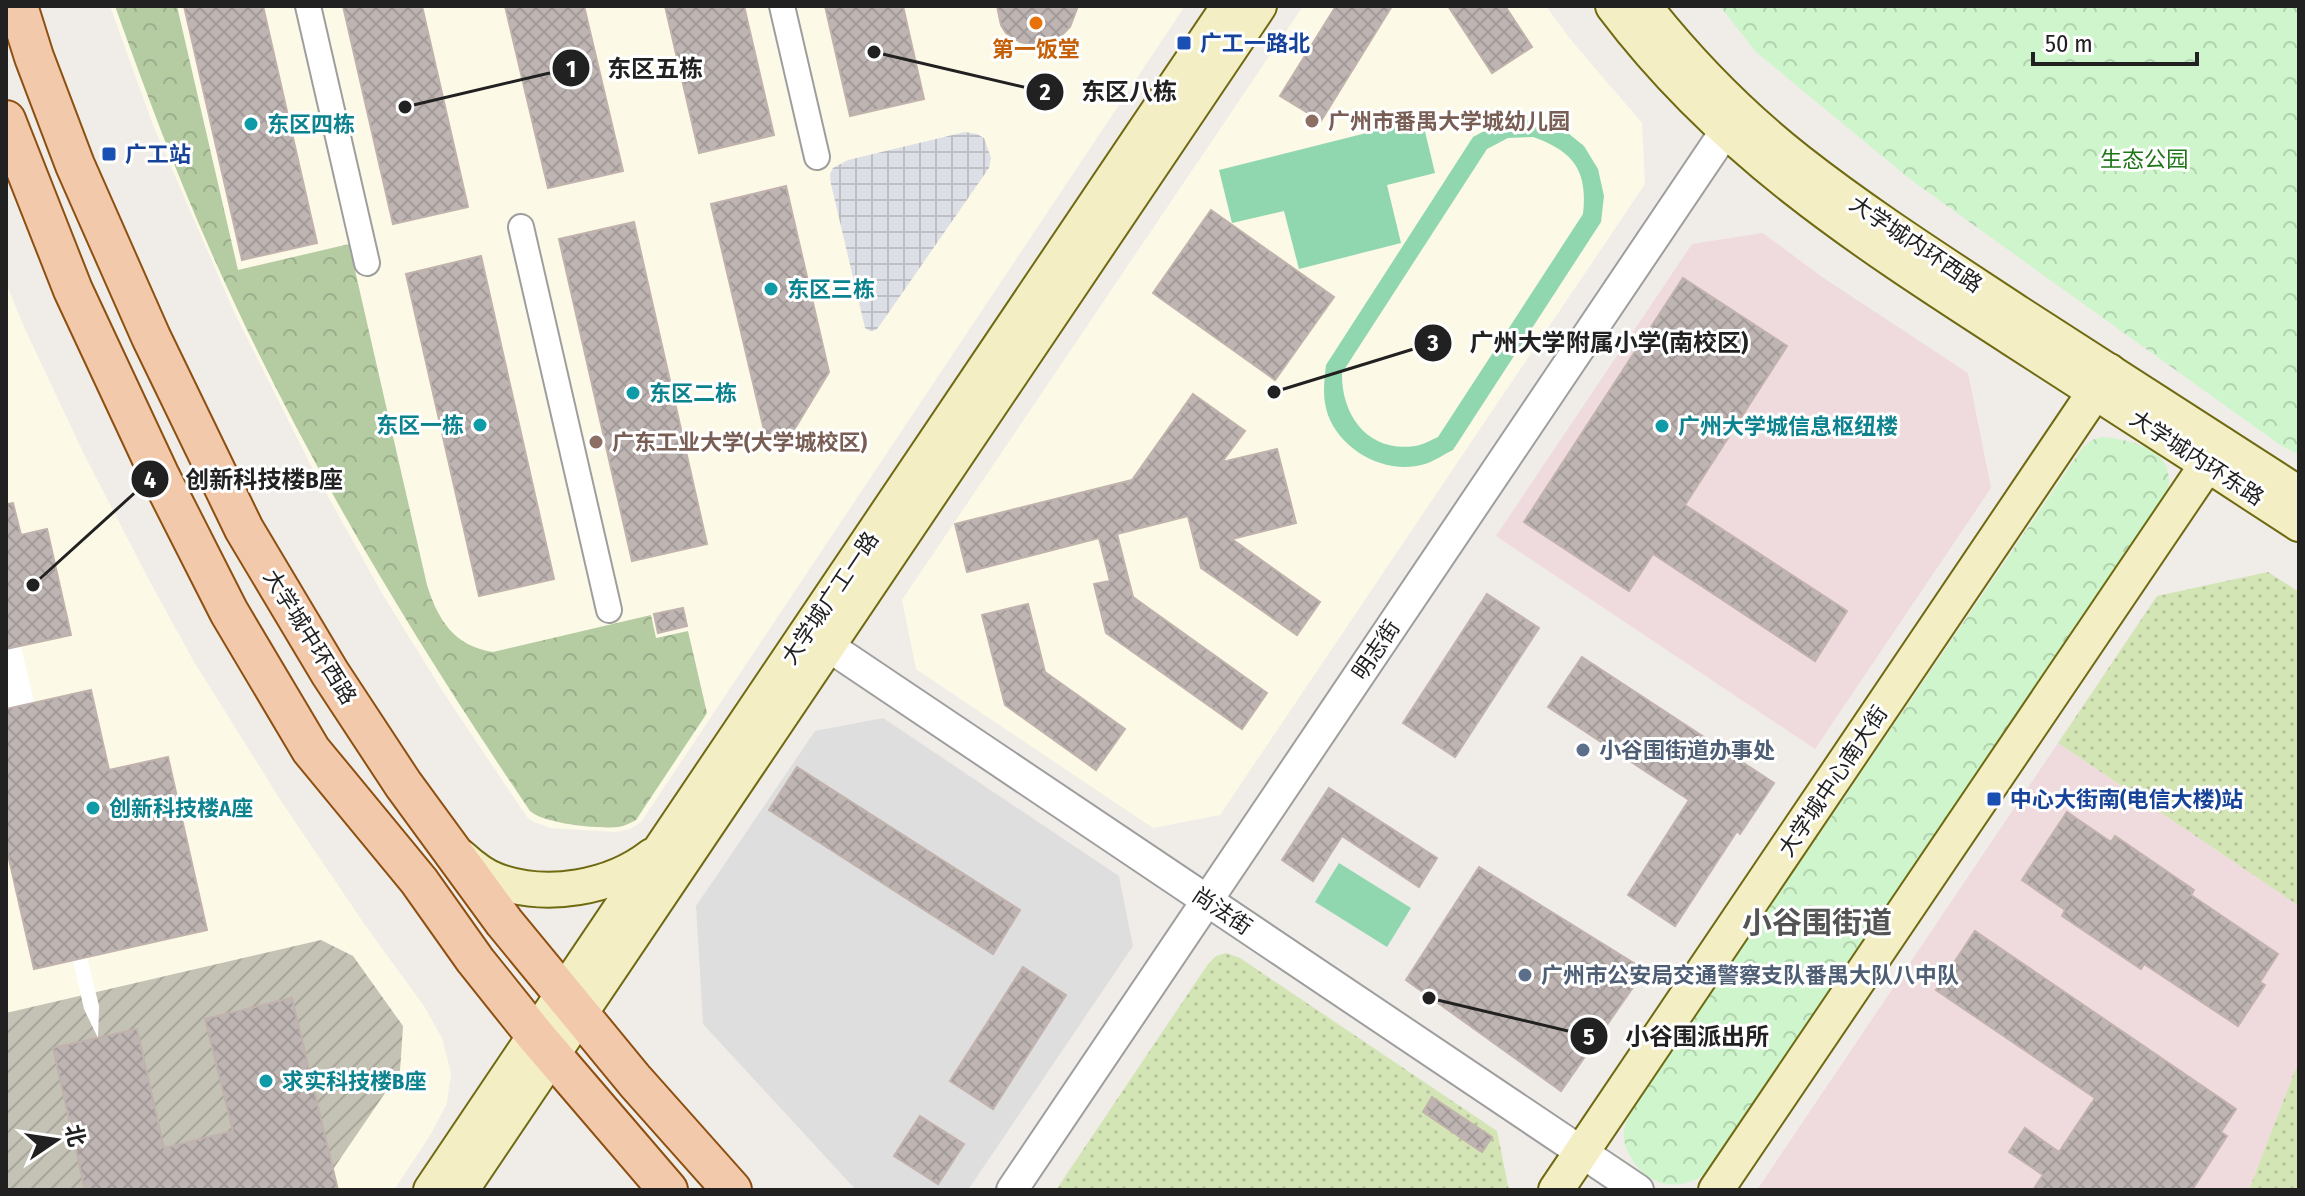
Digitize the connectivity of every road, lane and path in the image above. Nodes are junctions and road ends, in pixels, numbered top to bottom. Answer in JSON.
{"nodes":[{"id":1,"x":18,"y":6,"type":"edge"},
{"id":2,"x":308,"y":6,"type":"edge"},
{"id":3,"x":782,"y":6,"type":"edge"},
{"id":4,"x":1229,"y":6,"type":"edge"},
{"id":5,"x":1259,"y":6,"type":"edge"},
{"id":6,"x":1613,"y":6,"type":"edge"},
{"id":7,"x":1644,"y":6,"type":"edge"},
{"id":8,"x":6,"y":120,"type":"edge"},
{"id":9,"x":1733,"y":120,"type":"junction"},
{"id":10,"x":817,"y":157,"type":"dead end"},
{"id":11,"x":521,"y":227,"type":"dead end"},
{"id":12,"x":367,"y":263,"type":"dead end"},
{"id":13,"x":2102,"y":382,"type":"junction"},
{"id":14,"x":2214,"y":454,"type":"junction"},
{"id":15,"x":2299,"y":494,"type":"edge"},
{"id":16,"x":2299,"y":524,"type":"edge"},
{"id":17,"x":609,"y":610,"type":"dead end"},
{"id":18,"x":818,"y":638,"type":"junction"},
{"id":19,"x":659,"y":851,"type":"junction"},
{"id":20,"x":457,"y":854,"type":"junction"},
{"id":21,"x":1207,"y":901,"type":"junction"},
{"id":22,"x":571,"y":1005,"type":"junction"},
{"id":23,"x":544,"y":1045,"type":"junction"},
{"id":24,"x":1582,"y":1153,"type":"junction"},
{"id":25,"x":431,"y":1190,"type":"edge"},
{"id":26,"x":461,"y":1190,"type":"edge"},
{"id":27,"x":668,"y":1190,"type":"edge"},
{"id":28,"x":732,"y":1190,"type":"edge"},
{"id":29,"x":1012,"y":1190,"type":"edge"},
{"id":30,"x":1556,"y":1190,"type":"edge"},
{"id":31,"x":1638,"y":1190,"type":"edge"},
{"id":32,"x":1716,"y":1190,"type":"edge"}],
"edges":[{"from":1,"to":20,"type":"main road","name":"大学城中环西路"},
{"from":2,"to":12,"type":"street"},
{"from":3,"to":10,"type":"street"},
{"from":4,"to":18,"type":"main road","name":"大学城广工一路"},
{"from":5,"to":18,"type":"main road","name":"大学城广工一路"},
{"from":6,"to":9,"type":"main road","name":"大学城内环西路"},
{"from":7,"to":9,"type":"main road","name":"大学城内环西路"},
{"from":8,"to":23,"type":"main road"},
{"from":9,"to":13,"type":"main road","name":"大学城内环西路"},
{"from":9,"to":21,"type":"street","name":"明志街"},
{"from":11,"to":17,"type":"street"},
{"from":13,"to":14,"type":"main road","name":"大学城内环西路"},
{"from":13,"to":24,"type":"main road","name":"大学城中心南大街"},
{"from":14,"to":15,"type":"main road","name":"大学城内环东路"},
{"from":14,"to":16,"type":"main road","name":"大学城内环东路"},
{"from":14,"to":32,"type":"main road"},
{"from":18,"to":19,"type":"main road","name":"大学城广工一路"},
{"from":18,"to":21,"type":"street","name":"尚法街"},
{"from":18,"to":22,"type":"main road","name":"大学城广工一路"},
{"from":19,"to":20,"type":"main road"},
{"from":19,"to":22,"type":"main road","name":"大学城广工一路"},
{"from":20,"to":22,"type":"main road","name":"大学城中环西路"},
{"from":21,"to":24,"type":"street","name":"尚法街"},
{"from":21,"to":29,"type":"street","name":"明志街"},
{"from":22,"to":23,"type":"main road","name":"大学城广工一路"},
{"from":22,"to":28,"type":"main road","name":"大学城中环西路"},
{"from":23,"to":25,"type":"main road","name":"大学城广工一路"},
{"from":23,"to":26,"type":"main road","name":"大学城广工一路"},
{"from":23,"to":27,"type":"main road"},
{"from":24,"to":30,"type":"main road","name":"大学城中心南大街"},
{"from":24,"to":31,"type":"street","name":"尚法街"}]}
